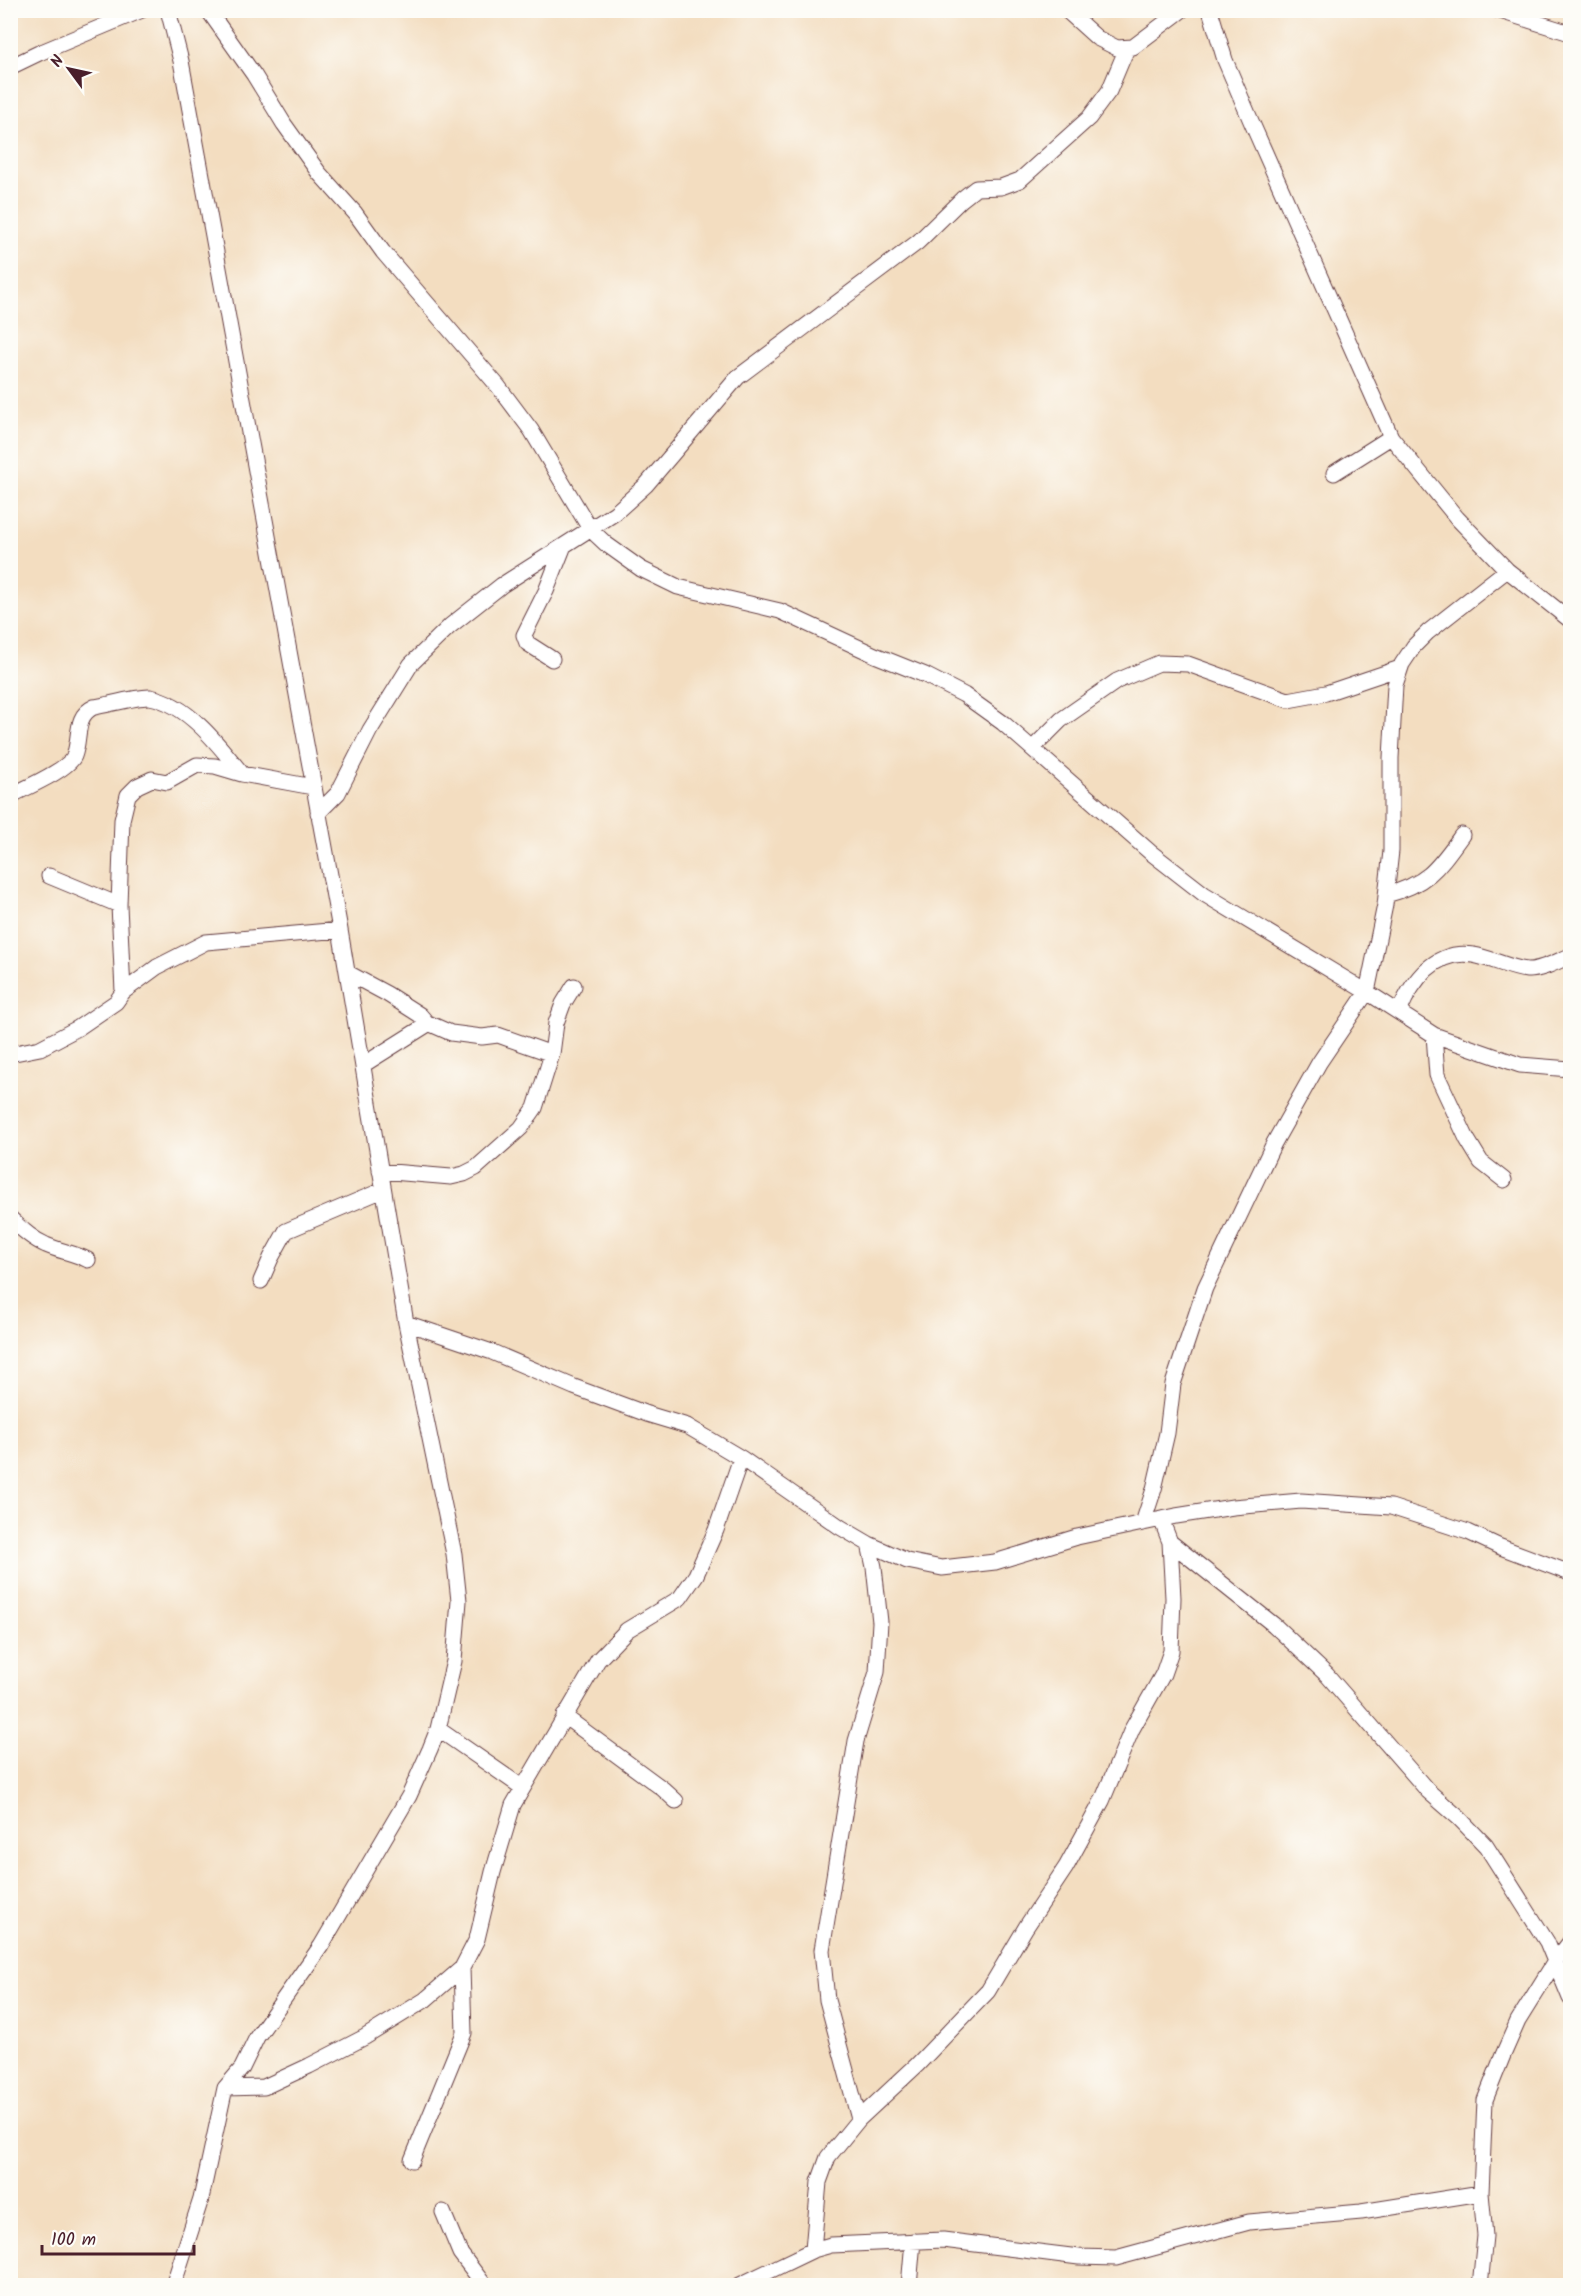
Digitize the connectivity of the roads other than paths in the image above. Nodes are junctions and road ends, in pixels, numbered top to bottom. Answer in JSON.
{"nodes":[{"id":1,"x":142,"y":10,"type":"edge"},
{"id":2,"x":168,"y":10,"type":"edge"},
{"id":3,"x":208,"y":10,"type":"edge"},
{"id":4,"x":1066,"y":10,"type":"edge"},
{"id":5,"x":1182,"y":10,"type":"edge"},
{"id":6,"x":1210,"y":10,"type":"edge"},
{"id":7,"x":1497,"y":10,"type":"edge"},
{"id":8,"x":1570,"y":33,"type":"edge"},
{"id":9,"x":1127,"y":48,"type":"junction"},
{"id":10,"x":10,"y":67,"type":"edge"},
{"id":11,"x":1391,"y":437,"type":"junction"},
{"id":12,"x":1334,"y":473,"type":"dead end"},
{"id":13,"x":590,"y":529,"type":"junction"},
{"id":14,"x":563,"y":548,"type":"junction"},
{"id":15,"x":1507,"y":570,"type":"junction"},
{"id":16,"x":1570,"y":620,"type":"edge"},
{"id":17,"x":552,"y":659,"type":"dead end"},
{"id":18,"x":1400,"y":668,"type":"junction"},
{"id":19,"x":1033,"y":748,"type":"junction"},
{"id":20,"x":242,"y":774,"type":"junction"},
{"id":21,"x":313,"y":787,"type":"junction"},
{"id":22,"x":10,"y":796,"type":"edge"},
{"id":23,"x":318,"y":813,"type":"junction"},
{"id":24,"x":1462,"y":835,"type":"dead end"},
{"id":25,"x":49,"y":876,"type":"dead end"},
{"id":26,"x":1386,"y":895,"type":"junction"},
{"id":27,"x":118,"y":905,"type":"junction"},
{"id":28,"x":340,"y":930,"type":"junction"},
{"id":29,"x":1570,"y":957,"type":"edge"},
{"id":30,"x":348,"y":973,"type":"junction"},
{"id":31,"x":574,"y":986,"type":"dead end"},
{"id":32,"x":123,"y":992,"type":"junction"},
{"id":33,"x":1367,"y":992,"type":"junction"},
{"id":34,"x":1400,"y":1012,"type":"junction"},
{"id":35,"x":426,"y":1022,"type":"junction"},
{"id":36,"x":1434,"y":1035,"type":"junction"},
{"id":37,"x":10,"y":1054,"type":"edge"},
{"id":38,"x":552,"y":1054,"type":"junction"},
{"id":39,"x":363,"y":1065,"type":"junction"},
{"id":40,"x":1570,"y":1069,"type":"edge"},
{"id":41,"x":380,"y":1172,"type":"junction"},
{"id":42,"x":1504,"y":1180,"type":"dead end"},
{"id":43,"x":383,"y":1190,"type":"junction"},
{"id":44,"x":10,"y":1218,"type":"edge"},
{"id":45,"x":88,"y":1260,"type":"dead end"},
{"id":46,"x":261,"y":1281,"type":"dead end"},
{"id":47,"x":406,"y":1323,"type":"junction"},
{"id":48,"x":741,"y":1458,"type":"junction"},
{"id":49,"x":1161,"y":1520,"type":"junction"},
{"id":50,"x":1143,"y":1523,"type":"junction"},
{"id":51,"x":1170,"y":1542,"type":"junction"},
{"id":52,"x":869,"y":1544,"type":"junction"},
{"id":53,"x":1570,"y":1573,"type":"edge"},
{"id":54,"x":564,"y":1716,"type":"junction"},
{"id":55,"x":438,"y":1730,"type":"junction"},
{"id":56,"x":523,"y":1788,"type":"junction"},
{"id":57,"x":676,"y":1801,"type":"dead end"},
{"id":58,"x":1570,"y":1942,"type":"edge"},
{"id":59,"x":1556,"y":1960,"type":"junction"},
{"id":60,"x":462,"y":1968,"type":"junction"},
{"id":61,"x":1570,"y":1998,"type":"edge"},
{"id":62,"x":225,"y":2088,"type":"junction"},
{"id":63,"x":859,"y":2119,"type":"junction"},
{"id":64,"x":412,"y":2160,"type":"dead end"},
{"id":65,"x":1481,"y":2193,"type":"junction"},
{"id":66,"x":443,"y":2212,"type":"dead end"},
{"id":67,"x":913,"y":2241,"type":"junction"},
{"id":68,"x":813,"y":2250,"type":"junction"},
{"id":69,"x":172,"y":2286,"type":"edge"},
{"id":70,"x":485,"y":2286,"type":"edge"},
{"id":71,"x":738,"y":2286,"type":"edge"},
{"id":72,"x":909,"y":2286,"type":"edge"},
{"id":73,"x":1480,"y":2286,"type":"edge"}],
"edges":[{"from":1,"to":10,"type":"street"},
{"from":2,"to":21,"type":"street"},
{"from":3,"to":13,"type":"street"},
{"from":4,"to":9,"type":"street"},
{"from":5,"to":9,"type":"street"},
{"from":6,"to":11,"type":"street"},
{"from":7,"to":8,"type":"street"},
{"from":9,"to":13,"type":"street"},
{"from":11,"to":12,"type":"street"},
{"from":11,"to":15,"type":"street"},
{"from":13,"to":14,"type":"street"},
{"from":13,"to":19,"type":"street"},
{"from":14,"to":17,"type":"street"},
{"from":14,"to":23,"type":"street"},
{"from":15,"to":16,"type":"street"},
{"from":15,"to":18,"type":"street"},
{"from":18,"to":19,"type":"street"},
{"from":18,"to":26,"type":"street"},
{"from":19,"to":33,"type":"street"},
{"from":20,"to":21,"type":"street"},
{"from":20,"to":22,"type":"street"},
{"from":20,"to":27,"type":"street"},
{"from":21,"to":23,"type":"street"},
{"from":23,"to":28,"type":"street"},
{"from":24,"to":26,"type":"street"},
{"from":25,"to":27,"type":"street"},
{"from":26,"to":33,"type":"street"},
{"from":27,"to":32,"type":"street"},
{"from":28,"to":30,"type":"street"},
{"from":28,"to":32,"type":"street"},
{"from":29,"to":34,"type":"street"},
{"from":30,"to":35,"type":"street"},
{"from":30,"to":39,"type":"street"},
{"from":31,"to":38,"type":"street"},
{"from":32,"to":37,"type":"street"},
{"from":33,"to":34,"type":"street"},
{"from":33,"to":50,"type":"street"},
{"from":34,"to":36,"type":"street"},
{"from":35,"to":38,"type":"street"},
{"from":35,"to":39,"type":"street"},
{"from":36,"to":40,"type":"street"},
{"from":36,"to":42,"type":"street"},
{"from":38,"to":41,"type":"street"},
{"from":39,"to":41,"type":"street"},
{"from":41,"to":43,"type":"street"},
{"from":43,"to":46,"type":"street"},
{"from":43,"to":47,"type":"street"},
{"from":44,"to":45,"type":"street"},
{"from":47,"to":48,"type":"street"},
{"from":47,"to":55,"type":"street"},
{"from":48,"to":52,"type":"street"},
{"from":48,"to":54,"type":"street"},
{"from":49,"to":50,"type":"street"},
{"from":49,"to":51,"type":"street"},
{"from":49,"to":53,"type":"street"},
{"from":50,"to":52,"type":"street"},
{"from":51,"to":59,"type":"street"},
{"from":51,"to":63,"type":"street"},
{"from":52,"to":63,"type":"street"},
{"from":54,"to":56,"type":"street"},
{"from":54,"to":57,"type":"street"},
{"from":55,"to":56,"type":"street"},
{"from":55,"to":62,"type":"street"},
{"from":56,"to":60,"type":"street"},
{"from":58,"to":59,"type":"street"},
{"from":59,"to":61,"type":"street"},
{"from":59,"to":65,"type":"street"},
{"from":60,"to":62,"type":"street"},
{"from":60,"to":64,"type":"street"},
{"from":62,"to":69,"type":"street"},
{"from":63,"to":68,"type":"street"},
{"from":65,"to":67,"type":"street"},
{"from":65,"to":73,"type":"street"},
{"from":66,"to":70,"type":"street"},
{"from":67,"to":68,"type":"street"},
{"from":67,"to":72,"type":"street"},
{"from":68,"to":71,"type":"street"}]}
